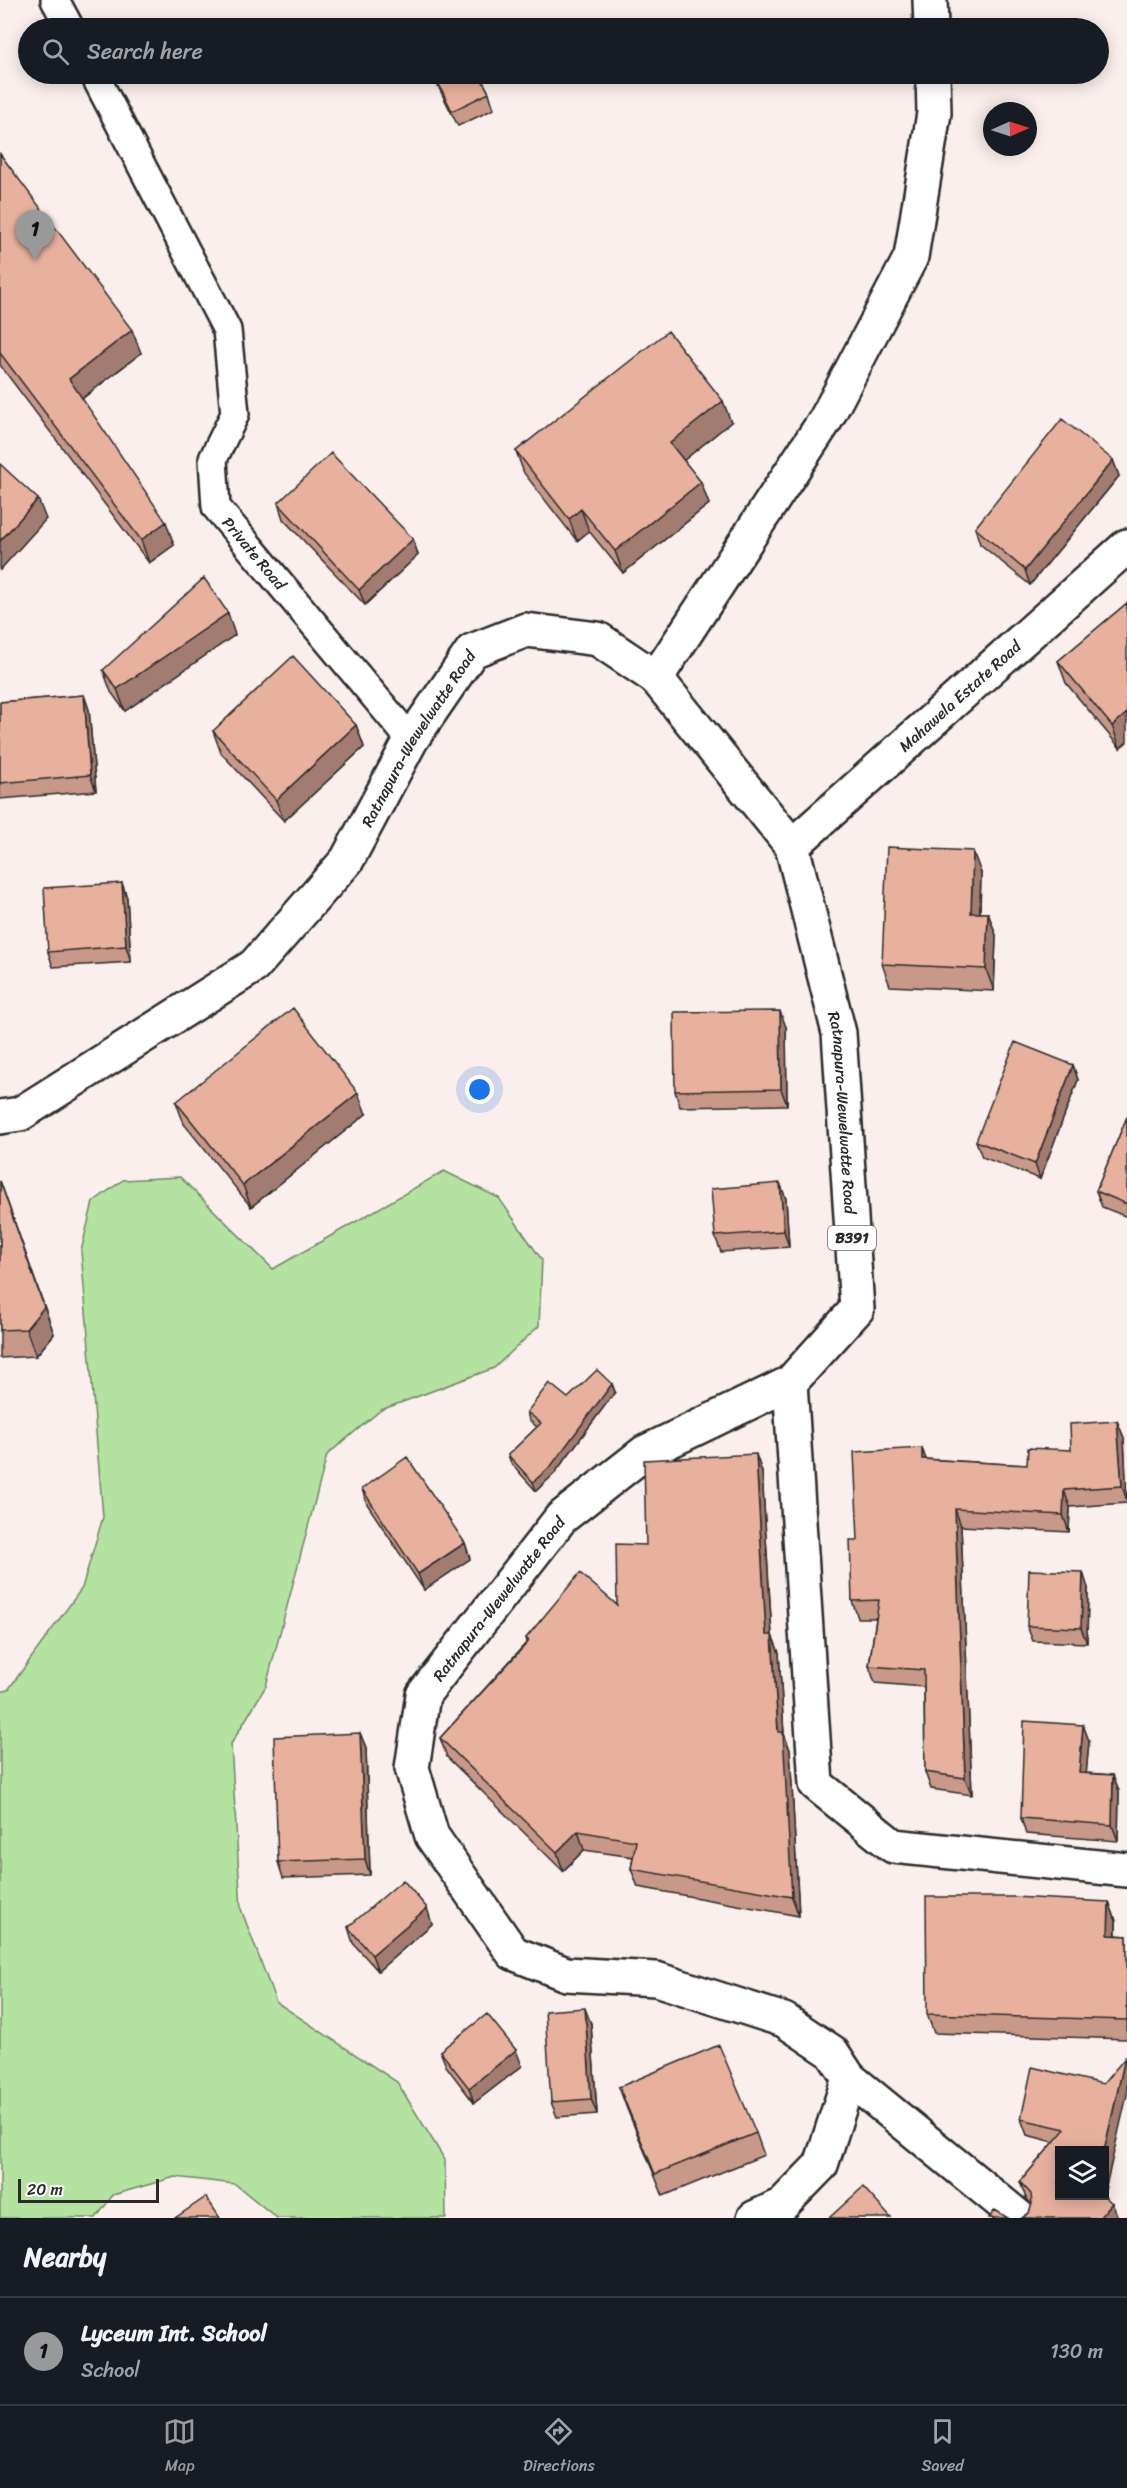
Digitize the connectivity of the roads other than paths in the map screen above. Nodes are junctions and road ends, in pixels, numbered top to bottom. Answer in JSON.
{"nodes":[{"id":1,"x":55,"y":0,"type":"edge"},
{"id":2,"x":930,"y":0,"type":"edge"},
{"id":3,"x":65,"y":18,"type":"edge"},
{"id":4,"x":931,"y":18,"type":"edge"},
{"id":5,"x":99,"y":84,"type":"edge"},
{"id":6,"x":933,"y":84,"type":"edge"},
{"id":7,"x":1127,"y":546,"type":"edge"},
{"id":8,"x":657,"y":678,"type":"junction"},
{"id":9,"x":411,"y":740,"type":"junction"},
{"id":10,"x":792,"y":846,"type":"junction"},
{"id":11,"x":0,"y":1117,"type":"edge"},
{"id":12,"x":790,"y":1383,"type":"junction"},
{"id":13,"x":1127,"y":1870,"type":"edge"},
{"id":14,"x":849,"y":2078,"type":"junction"},
{"id":15,"x":754,"y":2218,"type":"edge"},
{"id":16,"x":1020,"y":2218,"type":"edge"}],
"edges":[{"from":1,"to":3,"type":"lane"},
{"from":2,"to":4,"type":"main road"},
{"from":5,"to":9,"type":"lane","name":"Private Road"},
{"from":6,"to":8,"type":"main road"},
{"from":7,"to":10,"type":"main road","name":"Mahawela Estate Road"},
{"from":8,"to":9,"type":"main road","name":"Ratnapura-Wewelwatte Road","number":"B391"},
{"from":8,"to":10,"type":"main road","name":"Ratnapura-Wewelwatte Road","number":"B391"},
{"from":9,"to":11,"type":"main road","name":"Ratnapura-Wewelwatte Road","number":"B391"},
{"from":10,"to":12,"type":"main road","name":"Ratnapura-Wewelwatte Road","number":"B391"},
{"from":12,"to":13,"type":"main road"},
{"from":12,"to":14,"type":"main road","name":"Ratnapura-Wewelwatte Road","number":"B391"},
{"from":14,"to":15,"type":"main road"},
{"from":14,"to":16,"type":"main road","name":"Ratnapura-Wewelwatte Road"}]}
